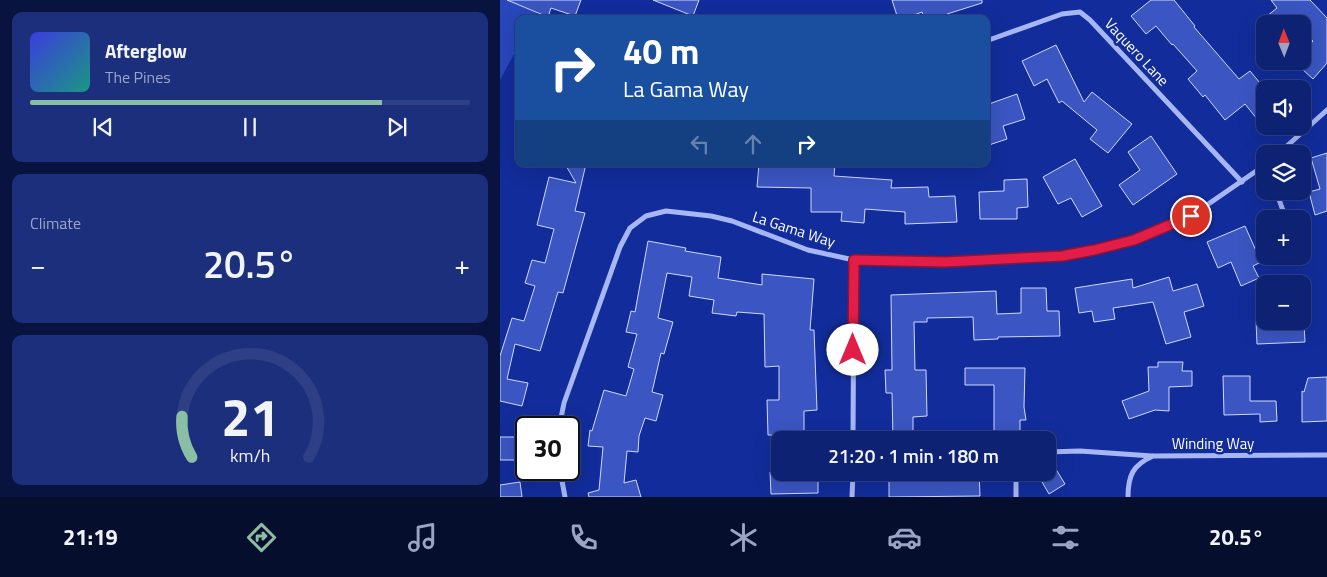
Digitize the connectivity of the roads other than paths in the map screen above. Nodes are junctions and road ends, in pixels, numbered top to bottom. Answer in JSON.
{"nodes":[{"id":1,"x":990,"y":40,"type":"edge"},
{"id":2,"x":1327,"y":110,"type":"edge"},
{"id":3,"x":1288,"y":145,"type":"edge"},
{"id":4,"x":1256,"y":172,"type":"edge"},
{"id":5,"x":1242,"y":182,"type":"junction"},
{"id":6,"x":854,"y":260,"type":"junction"},
{"id":7,"x":561,"y":416,"type":"edge"},
{"id":8,"x":853,"y":431,"type":"edge"},
{"id":9,"x":1056,"y":452,"type":"edge"},
{"id":10,"x":1327,"y":455,"type":"edge"},
{"id":11,"x":1153,"y":456,"type":"junction"},
{"id":12,"x":562,"y":481,"type":"edge"},
{"id":13,"x":852,"y":481,"type":"edge"},
{"id":14,"x":1016,"y":481,"type":"edge"},
{"id":15,"x":566,"y":497,"type":"edge"},
{"id":16,"x":852,"y":497,"type":"edge"},
{"id":17,"x":1016,"y":497,"type":"edge"},
{"id":18,"x":1128,"y":497,"type":"edge"}],
"edges":[{"from":1,"to":5,"type":"street","name":"Vaquero Lane"},
{"from":2,"to":3,"type":"street"},
{"from":4,"to":5,"type":"street","name":"La Gama Way"},
{"from":5,"to":6,"type":"street","name":"La Gama Way"},
{"from":6,"to":7,"type":"street","name":"La Gama Way"},
{"from":6,"to":8,"type":"street"},
{"from":9,"to":11,"type":"street"},
{"from":10,"to":11,"type":"street","name":"Winding Way"},
{"from":11,"to":18,"type":"street","name":"Winding Way"},
{"from":12,"to":15,"type":"street"},
{"from":13,"to":16,"type":"street"},
{"from":14,"to":17,"type":"street"}]}
